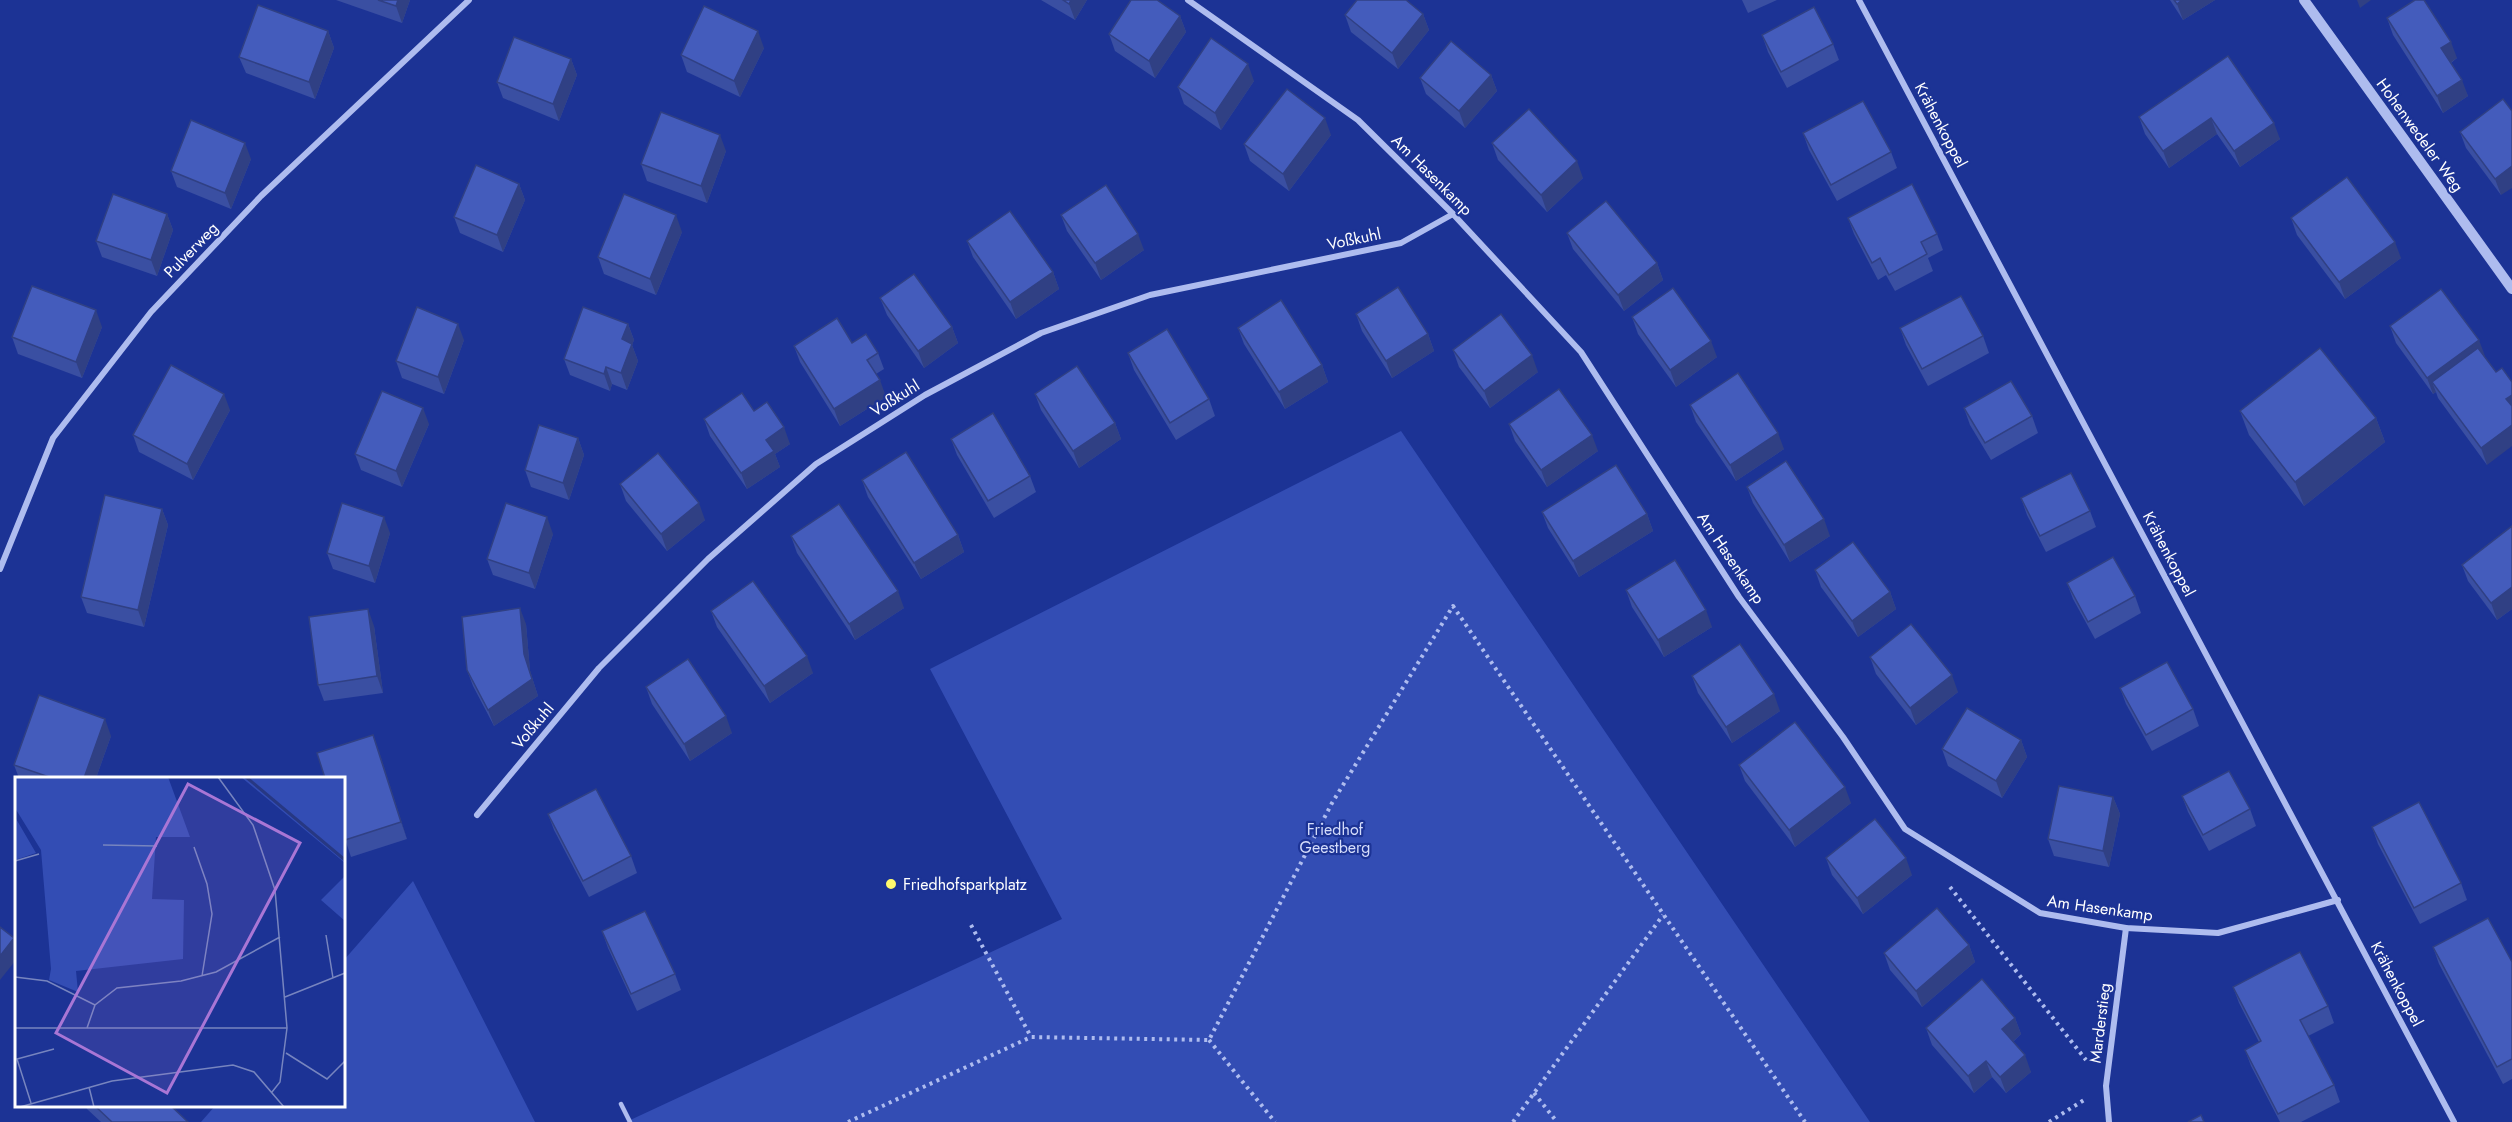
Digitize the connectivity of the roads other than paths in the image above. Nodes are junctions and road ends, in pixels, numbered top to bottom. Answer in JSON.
{"nodes":[{"id":1,"x":469,"y":0,"type":"edge"},
{"id":2,"x":1188,"y":0,"type":"edge"},
{"id":3,"x":1859,"y":0,"type":"edge"},
{"id":4,"x":2304,"y":0,"type":"edge"},
{"id":5,"x":1453,"y":214,"type":"junction"},
{"id":6,"x":2512,"y":289,"type":"edge"},
{"id":7,"x":0,"y":569,"type":"edge"},
{"id":8,"x":477,"y":815,"type":"dead end"},
{"id":9,"x":2338,"y":900,"type":"junction"},
{"id":10,"x":2126,"y":928,"type":"junction"},
{"id":11,"x":621,"y":1104,"type":"dead end"},
{"id":12,"x":630,"y":1122,"type":"edge"},
{"id":13,"x":2109,"y":1122,"type":"edge"},
{"id":14,"x":2454,"y":1122,"type":"edge"}],
"edges":[{"from":1,"to":7,"type":"street","name":"Pulverweg"},
{"from":2,"to":5,"type":"street","name":"Am Hasenkamp"},
{"from":3,"to":9,"type":"street","name":"Krähenkoppel"},
{"from":4,"to":6,"type":"street","name":"Hohenwedeler Weg"},
{"from":5,"to":8,"type":"street","name":"Voßkuhl"},
{"from":5,"to":10,"type":"street","name":"Am Hasenkamp"},
{"from":9,"to":10,"type":"street","name":"Am Hasenkamp"},
{"from":9,"to":14,"type":"street","name":"Krähenkoppel"},
{"from":10,"to":13,"type":"street","name":"Marderstieg"},
{"from":11,"to":12,"type":"lane"}]}
